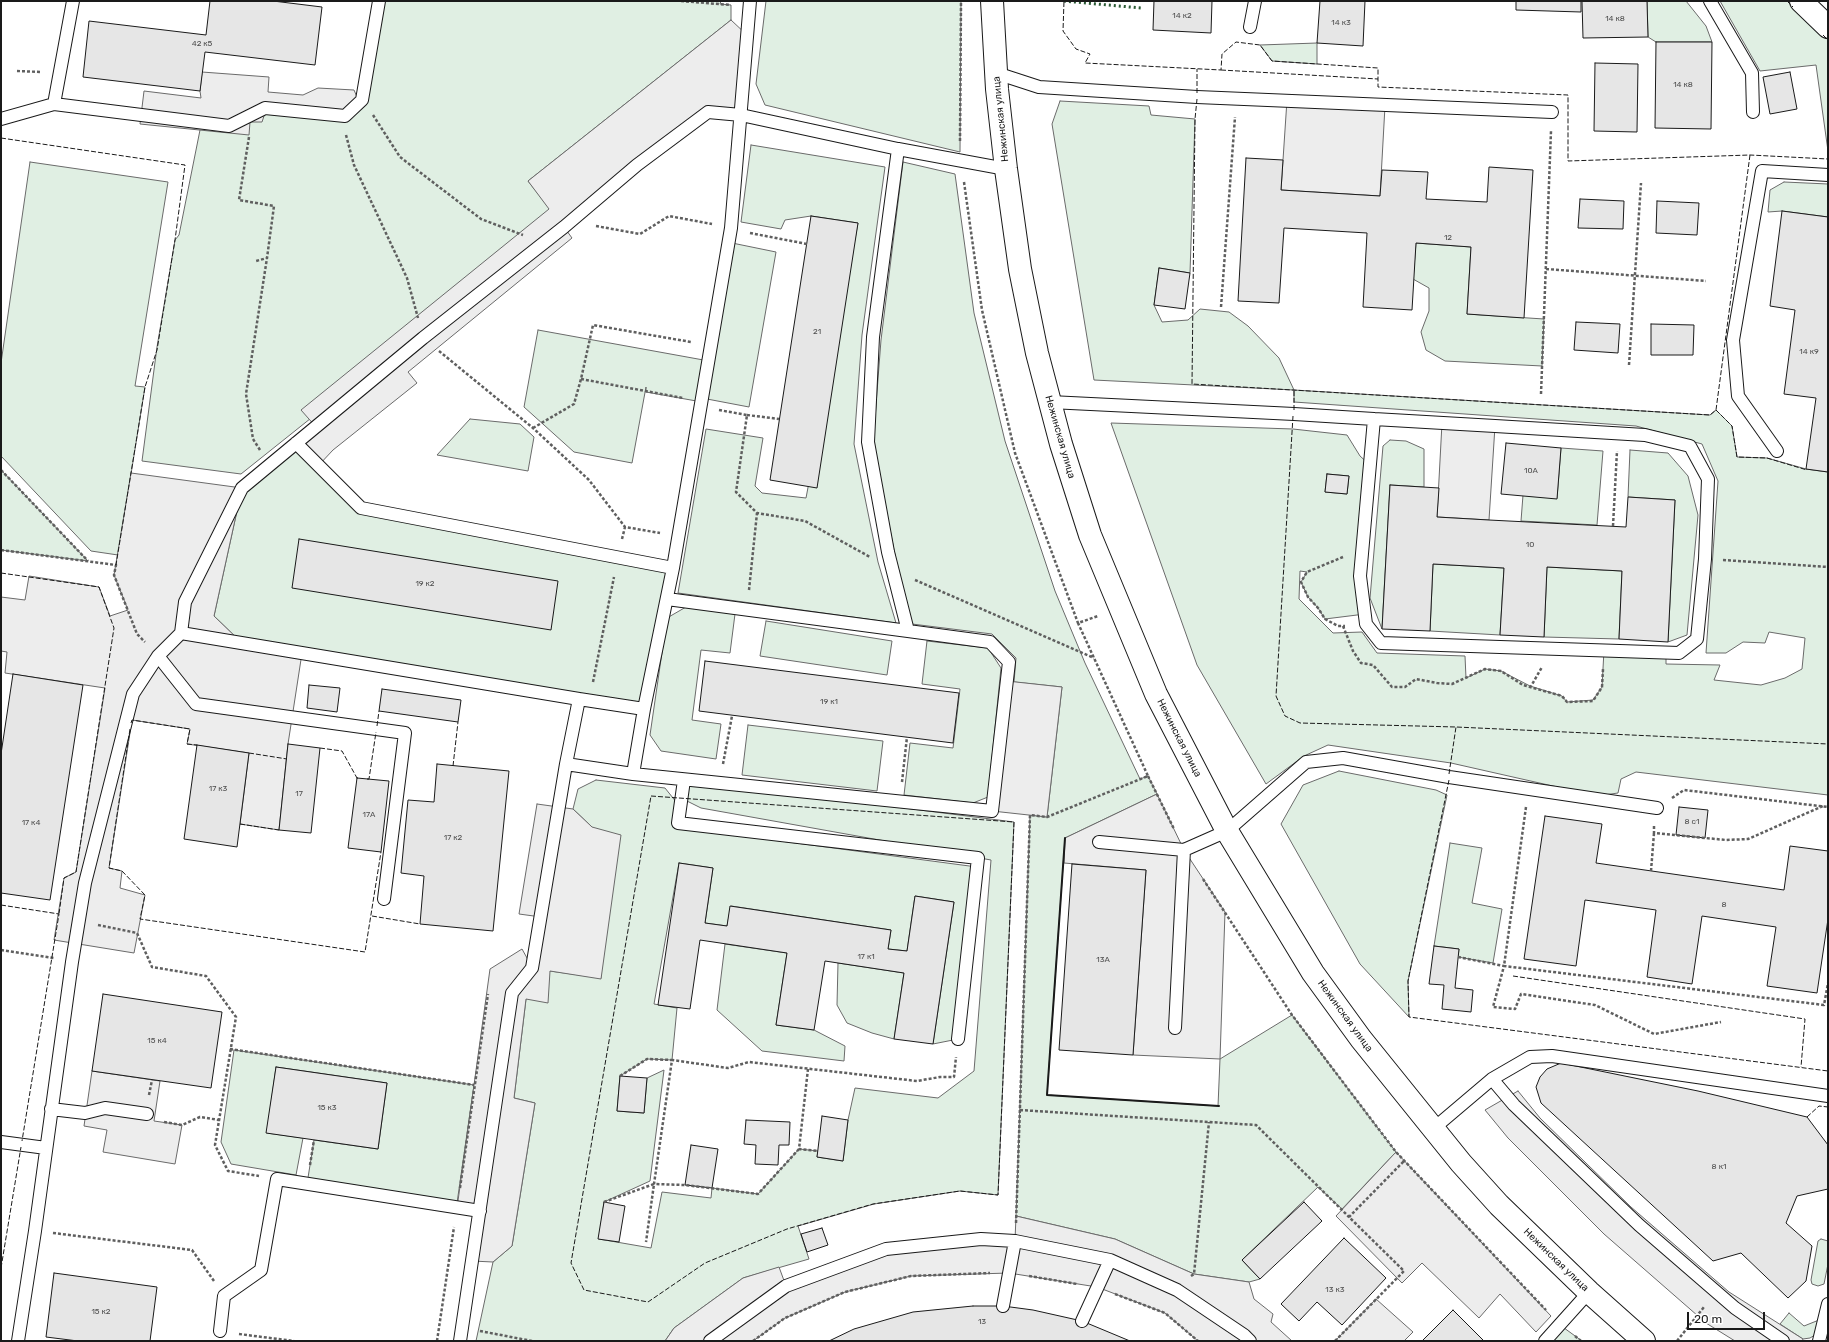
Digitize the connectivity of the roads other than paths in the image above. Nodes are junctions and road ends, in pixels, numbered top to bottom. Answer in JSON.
{"nodes":[{"id":1,"x":73,"y":1,"type":"edge"},
{"id":2,"x":379,"y":1,"type":"edge"},
{"id":3,"x":992,"y":1,"type":"edge"},
{"id":4,"x":1255,"y":1,"type":"edge"},
{"id":5,"x":1710,"y":1,"type":"edge"},
{"id":6,"x":1801,"y":1,"type":"edge"},
{"id":7,"x":750,"y":4,"type":"edge"},
{"id":8,"x":1250,"y":26,"type":"dead end"},
{"id":9,"x":1828,"y":26,"type":"edge"},
{"id":10,"x":996,"y":73,"type":"junction"},
{"id":11,"x":54,"y":104,"type":"junction"},
{"id":12,"x":1552,"y":112,"type":"road end"},
{"id":13,"x":1753,"y":112,"type":"dead end"},
{"id":14,"x":741,"y":115,"type":"junction"},
{"id":15,"x":1,"y":119,"type":"edge"},
{"id":16,"x":898,"y":149,"type":"junction"},
{"id":17,"x":1006,"y":169,"type":"junction"},
{"id":18,"x":1828,"y":175,"type":"edge"},
{"id":19,"x":1050,"y":402,"type":"junction"},
{"id":20,"x":1374,"y":419,"type":"junction"},
{"id":21,"x":296,"y":443,"type":"junction"},
{"id":22,"x":1777,"y":451,"type":"dead end"},
{"id":23,"x":673,"y":568,"type":"junction"},
{"id":24,"x":667,"y":599,"type":"junction"},
{"id":25,"x":908,"y":631,"type":"junction"},
{"id":26,"x":181,"y":633,"type":"junction"},
{"id":27,"x":158,"y":656,"type":"junction"},
{"id":28,"x":584,"y":700,"type":"junction"},
{"id":29,"x":644,"y":709,"type":"junction"},
{"id":30,"x":566,"y":764,"type":"junction"},
{"id":31,"x":633,"y":774,"type":"junction"},
{"id":32,"x":684,"y":780,"type":"junction"},
{"id":33,"x":1657,"y":808,"type":"road end"},
{"id":34,"x":1227,"y":831,"type":"junction"},
{"id":35,"x":1099,"y":842,"type":"dead end"},
{"id":36,"x":1184,"y":850,"type":"junction"},
{"id":37,"x":384,"y":900,"type":"dead end"},
{"id":38,"x":1175,"y":1028,"type":"dead end"},
{"id":39,"x":958,"y":1039,"type":"road end"},
{"id":40,"x":1492,"y":1079,"type":"junction"},
{"id":41,"x":1828,"y":1096,"type":"edge"},
{"id":42,"x":51,"y":1109,"type":"junction"},
{"id":43,"x":147,"y":1114,"type":"road end"},
{"id":44,"x":1433,"y":1129,"type":"junction"},
{"id":45,"x":1,"y":1142,"type":"edge"},
{"id":46,"x":46,"y":1148,"type":"junction"},
{"id":47,"x":480,"y":1211,"type":"junction"},
{"id":48,"x":1015,"y":1241,"type":"junction"},
{"id":49,"x":1110,"y":1260,"type":"junction"},
{"id":50,"x":1589,"y":1292,"type":"junction"},
{"id":51,"x":1828,"y":1304,"type":"edge"},
{"id":52,"x":1003,"y":1306,"type":"dead end"},
{"id":53,"x":1082,"y":1321,"type":"dead end"},
{"id":54,"x":220,"y":1331,"type":"road end"},
{"id":55,"x":18,"y":1341,"type":"edge"},
{"id":56,"x":460,"y":1341,"type":"edge"},
{"id":57,"x":710,"y":1341,"type":"edge"},
{"id":58,"x":1250,"y":1341,"type":"edge"},
{"id":59,"x":1545,"y":1341,"type":"edge"},
{"id":60,"x":1644,"y":1341,"type":"edge"},
{"id":61,"x":1783,"y":1341,"type":"edge"},
{"id":62,"x":1819,"y":1341,"type":"edge"}],
"edges":[{"from":1,"to":11,"type":"lane"},
{"from":2,"to":11,"type":"lane"},
{"from":3,"to":10,"type":"street","name":"Нежинская улица"},
{"from":4,"to":8,"type":"lane"},
{"from":5,"to":13,"type":"lane"},
{"from":6,"to":9,"type":"street"},
{"from":7,"to":14,"type":"lane"},
{"from":10,"to":12,"type":"lane"},
{"from":10,"to":17,"type":"street","name":"Нежинская улица"},
{"from":11,"to":15,"type":"lane"},
{"from":14,"to":16,"type":"lane"},
{"from":14,"to":21,"type":"lane"},
{"from":14,"to":23,"type":"lane"},
{"from":16,"to":17,"type":"lane"},
{"from":16,"to":25,"type":"lane"},
{"from":17,"to":19,"type":"street","name":"Нежинская улица"},
{"from":18,"to":22,"type":"lane"},
{"from":19,"to":20,"type":"lane"},
{"from":19,"to":34,"type":"street","name":"Нежинская улица"},
{"from":20,"to":20,"type":"lane"},
{"from":21,"to":23,"type":"lane"},
{"from":21,"to":26,"type":"lane"},
{"from":23,"to":24,"type":"lane"},
{"from":24,"to":25,"type":"lane"},
{"from":24,"to":29,"type":"lane"},
{"from":25,"to":32,"type":"lane"},
{"from":26,"to":27,"type":"lane"},
{"from":26,"to":28,"type":"lane"},
{"from":27,"to":37,"type":"lane"},
{"from":27,"to":42,"type":"lane"},
{"from":28,"to":29,"type":"lane"},
{"from":28,"to":30,"type":"lane"},
{"from":29,"to":31,"type":"lane"},
{"from":30,"to":31,"type":"lane"},
{"from":30,"to":47,"type":"lane"},
{"from":31,"to":32,"type":"lane"},
{"from":32,"to":39,"type":"lane"},
{"from":33,"to":34,"type":"lane"},
{"from":34,"to":36,"type":"lane"},
{"from":34,"to":44,"type":"street","name":"Нежинская улица"},
{"from":35,"to":36,"type":"lane"},
{"from":36,"to":38,"type":"lane"},
{"from":40,"to":41,"type":"lane"},
{"from":40,"to":44,"type":"lane"},
{"from":40,"to":61,"type":"lane"},
{"from":42,"to":43,"type":"lane"},
{"from":42,"to":46,"type":"lane"},
{"from":44,"to":50,"type":"street","name":"Нежинская улица"},
{"from":45,"to":46,"type":"lane"},
{"from":46,"to":55,"type":"lane"},
{"from":47,"to":54,"type":"lane"},
{"from":47,"to":56,"type":"lane"},
{"from":48,"to":49,"type":"lane"},
{"from":48,"to":52,"type":"lane"},
{"from":48,"to":57,"type":"lane"},
{"from":49,"to":53,"type":"lane"},
{"from":49,"to":58,"type":"lane"},
{"from":50,"to":59,"type":"lane"},
{"from":50,"to":60,"type":"street","name":"Нежинская улица"},
{"from":51,"to":62,"type":"lane"}]}
